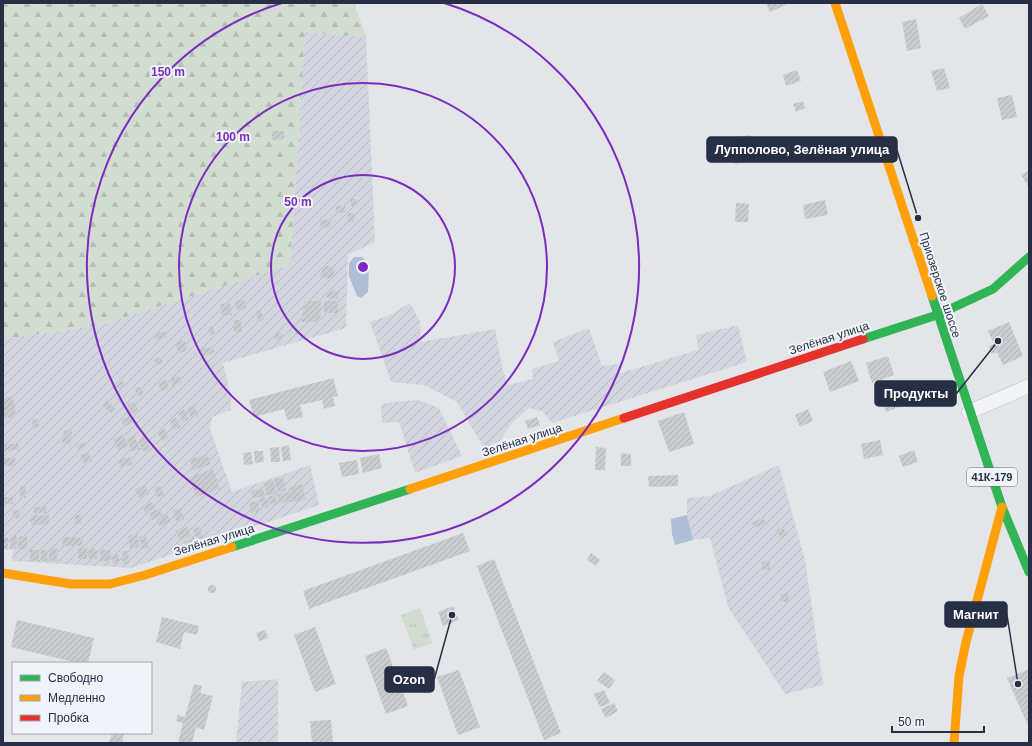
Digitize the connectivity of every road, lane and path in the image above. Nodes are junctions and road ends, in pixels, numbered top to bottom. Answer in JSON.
{"nodes":[{"id":1,"x":835,"y":3,"type":"edge"},
{"id":2,"x":1029,"y":256,"type":"edge"},
{"id":3,"x":937,"y":316,"type":"junction"},
{"id":4,"x":1029,"y":386,"type":"edge"},
{"id":5,"x":970,"y":412,"type":"junction"},
{"id":6,"x":1002,"y":507,"type":"junction"},
{"id":7,"x":1024,"y":549,"type":"edge"},
{"id":8,"x":1029,"y":572,"type":"edge"},
{"id":9,"x":3,"y":573,"type":"edge"},
{"id":10,"x":954,"y":743,"type":"edge"}],
"edges":[{"from":1,"to":3,"type":"street","name":"Приозерское шоссе","number":"41К-179"},
{"from":2,"to":3,"type":"street","name":"Зелёная улица"},
{"from":3,"to":5,"type":"street","name":"Приозерское шоссе","number":"41К-179"},
{"from":3,"to":9,"type":"street","name":"Зелёная улица"},
{"from":4,"to":5,"type":"street"},
{"from":5,"to":6,"type":"street","name":"Приозерское шоссе","number":"41К-179"},
{"from":6,"to":7,"type":"street","name":"Приозерское шоссе","number":"41К-179"},
{"from":6,"to":10,"type":"street"},
{"from":7,"to":8,"type":"street","name":"Приозерское шоссе","number":"41К-179"}]}
